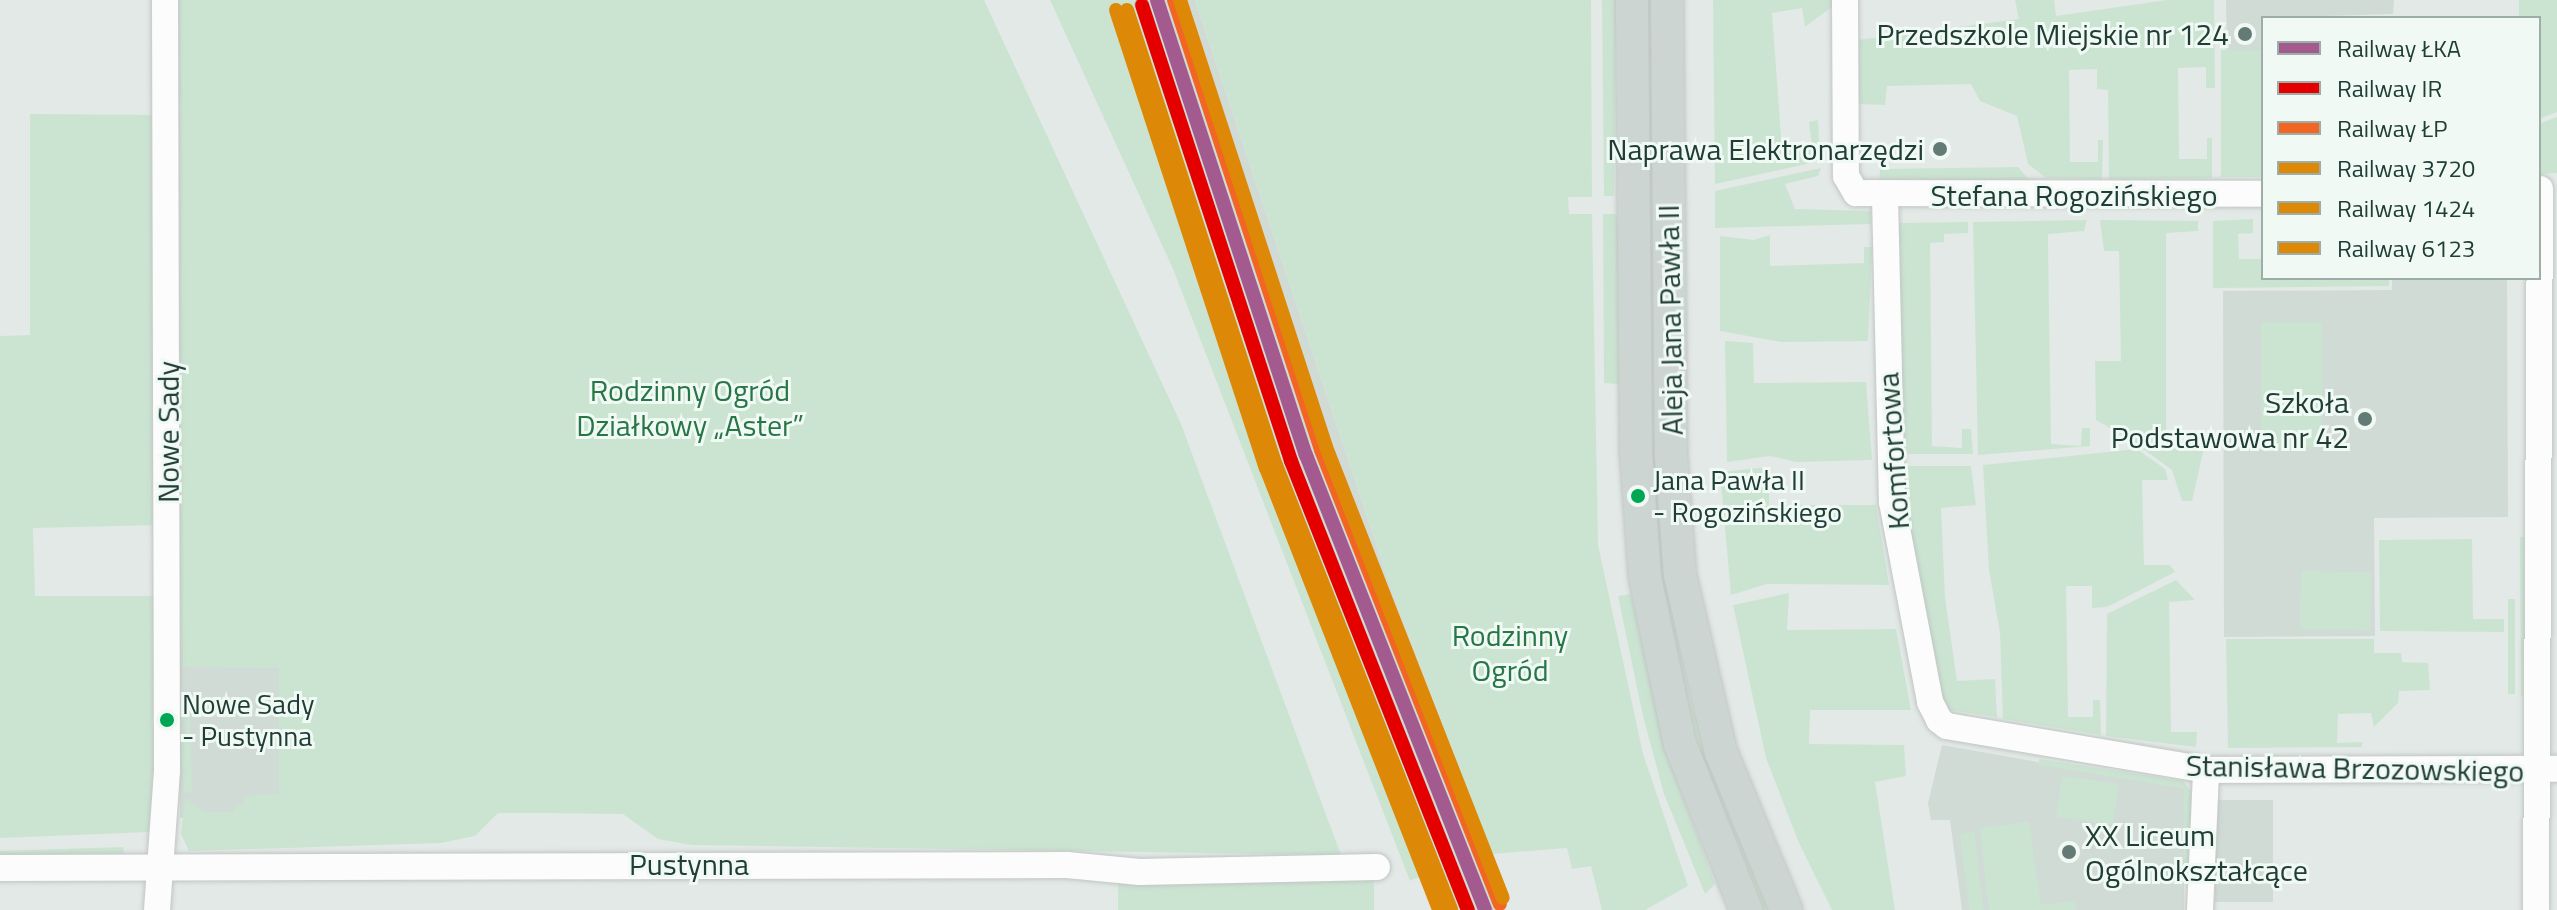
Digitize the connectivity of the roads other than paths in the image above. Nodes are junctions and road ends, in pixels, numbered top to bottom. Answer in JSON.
{"nodes":[{"id":1,"x":165,"y":0,"type":"edge"},
{"id":2,"x":1632,"y":0,"type":"edge"},
{"id":3,"x":1667,"y":0,"type":"edge"},
{"id":4,"x":1845,"y":0,"type":"edge"},
{"id":5,"x":2261,"y":194,"type":"edge"},
{"id":6,"x":1885,"y":196,"type":"junction"},
{"id":7,"x":2541,"y":262,"type":"edge"},
{"id":8,"x":1930,"y":702,"type":"joint"},
{"id":9,"x":2206,"y":770,"type":"junction"},
{"id":10,"x":2548,"y":770,"type":"edge"},
{"id":11,"x":158,"y":864,"type":"junction"},
{"id":12,"x":1377,"y":867,"type":"dead end"},
{"id":13,"x":0,"y":868,"type":"edge"},
{"id":14,"x":157,"y":910,"type":"edge"},
{"id":15,"x":1746,"y":910,"type":"edge"},
{"id":16,"x":1786,"y":910,"type":"edge"},
{"id":17,"x":2200,"y":910,"type":"edge"},
{"id":18,"x":2536,"y":910,"type":"edge"}],
"edges":[{"from":1,"to":11,"type":"street","name":"Nowe Sady"},
{"from":2,"to":15,"type":"main road","name":"Aleja Jana Pawła II"},
{"from":3,"to":16,"type":"main road","name":"Aleja Jana Pawła II"},
{"from":4,"to":6,"type":"street","name":"Stefana Rogozińskiego"},
{"from":5,"to":6,"type":"street","name":"Stefana Rogozińskiego"},
{"from":6,"to":8,"type":"street","name":"Komfortowa"},
{"from":7,"to":10,"type":"street"},
{"from":8,"to":9,"type":"street","name":"Stanisława Brzozowskiego"},
{"from":9,"to":10,"type":"street","name":"Stanisława Brzozowskiego"},
{"from":9,"to":17,"type":"street"},
{"from":10,"to":18,"type":"street"},
{"from":11,"to":12,"type":"street","name":"Pustynna"},
{"from":11,"to":13,"type":"street","name":"Pustynna"},
{"from":11,"to":14,"type":"street","name":"Nowe Sady"}]}
